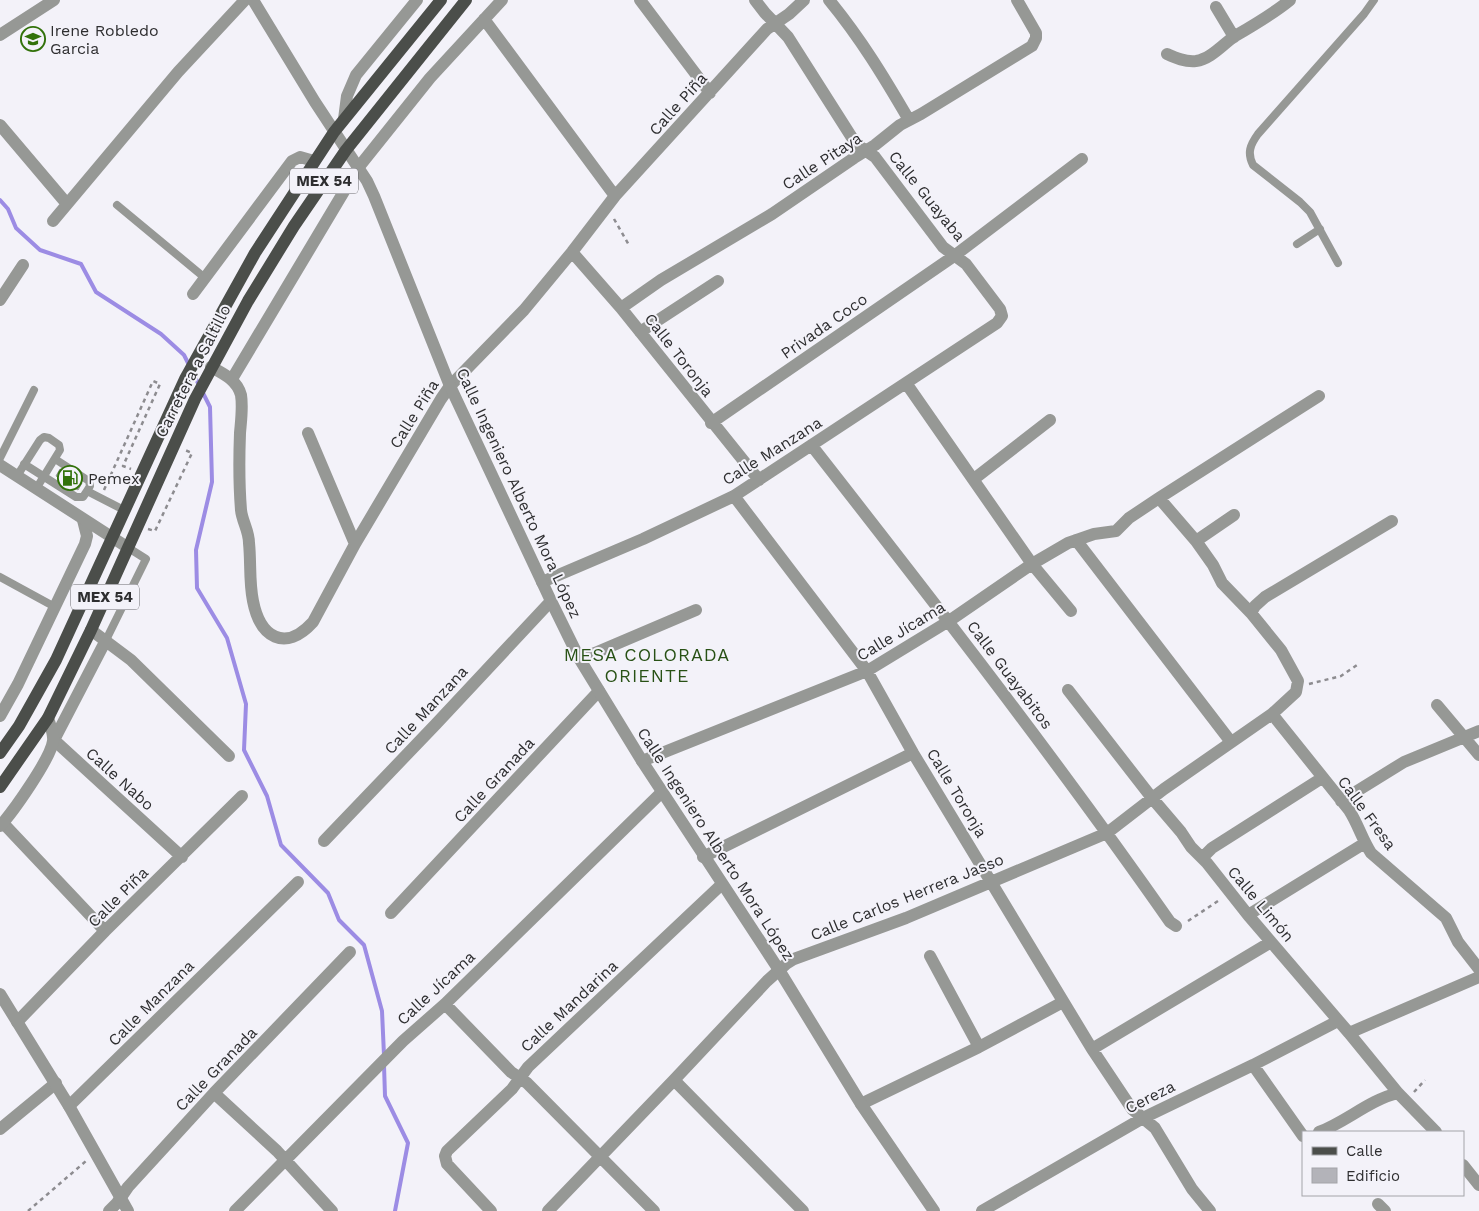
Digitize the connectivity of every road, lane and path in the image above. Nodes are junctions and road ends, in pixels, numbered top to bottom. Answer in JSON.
{"nodes":[{"id":1,"x":54,"y":0,"type":"edge"},
{"id":2,"x":245,"y":0,"type":"edge"},
{"id":3,"x":253,"y":0,"type":"edge"},
{"id":4,"x":417,"y":0,"type":"edge"},
{"id":5,"x":441,"y":0,"type":"edge"},
{"id":6,"x":466,"y":0,"type":"edge"},
{"id":7,"x":502,"y":0,"type":"edge"},
{"id":8,"x":640,"y":0,"type":"edge"},
{"id":9,"x":755,"y":0,"type":"edge"},
{"id":10,"x":804,"y":0,"type":"edge"},
{"id":11,"x":829,"y":0,"type":"edge"},
{"id":12,"x":1017,"y":0,"type":"edge"},
{"id":13,"x":1290,"y":0,"type":"edge"},
{"id":14,"x":1374,"y":0,"type":"edge"},
{"id":15,"x":1216,"y":7,"type":"dead end"},
{"id":16,"x":484,"y":19,"type":"junction"},
{"id":17,"x":774,"y":23,"type":"junction"},
{"id":18,"x":0,"y":34,"type":"edge"},
{"id":19,"x":1234,"y":37,"type":"junction"},
{"id":20,"x":1167,"y":54,"type":"dead end"},
{"id":21,"x":710,"y":93,"type":"junction"},
{"id":22,"x":344,"y":119,"type":"junction"},
{"id":23,"x":909,"y":120,"type":"junction"},
{"id":24,"x":0,"y":125,"type":"edge"},
{"id":25,"x":334,"y":132,"type":"junction"},
{"id":26,"x":346,"y":150,"type":"junction"},
{"id":27,"x":866,"y":151,"type":"junction"},
{"id":28,"x":1082,"y":159,"type":"dead end"},
{"id":29,"x":314,"y":161,"type":"junction"},
{"id":30,"x":358,"y":168,"type":"junction"},
{"id":31,"x":615,"y":196,"type":"junction"},
{"id":32,"x":67,"y":204,"type":"junction"},
{"id":33,"x":117,"y":205,"type":"dead end"},
{"id":34,"x":606,"y":207,"type":"junction"},
{"id":35,"x":53,"y":221,"type":"dead end"},
{"id":36,"x":1320,"y":229,"type":"junction"},
{"id":37,"x":1297,"y":244,"type":"dead end"},
{"id":38,"x":629,"y":245,"type":"dead end"},
{"id":39,"x":572,"y":252,"type":"junction"},
{"id":40,"x":954,"y":256,"type":"junction"},
{"id":41,"x":1338,"y":263,"type":"dead end"},
{"id":42,"x":23,"y":266,"type":"dead end"},
{"id":43,"x":205,"y":278,"type":"junction"},
{"id":44,"x":718,"y":281,"type":"dead end"},
{"id":45,"x":193,"y":294,"type":"dead end"},
{"id":46,"x":0,"y":300,"type":"edge"},
{"id":47,"x":621,"y":308,"type":"junction"},
{"id":48,"x":1002,"y":316,"type":"joint"},
{"id":49,"x":640,"y":332,"type":"junction"},
{"id":50,"x":208,"y":373,"type":"junction"},
{"id":51,"x":232,"y":379,"type":"junction"},
{"id":52,"x":906,"y":384,"type":"junction"},
{"id":53,"x":450,"y":386,"type":"junction"},
{"id":54,"x":34,"y":390,"type":"dead end"},
{"id":55,"x":1319,"y":396,"type":"dead end"},
{"id":56,"x":1050,"y":420,"type":"dead end"},
{"id":57,"x":712,"y":423,"type":"junction"},
{"id":58,"x":308,"y":433,"type":"dead end"},
{"id":59,"x":812,"y":446,"type":"junction"},
{"id":60,"x":185,"y":450,"type":"dead end"},
{"id":61,"x":0,"y":458,"type":"edge"},
{"id":62,"x":55,"y":459,"type":"junction"},
{"id":63,"x":24,"y":464,"type":"junction"},
{"id":64,"x":0,"y":465,"type":"edge"},
{"id":65,"x":123,"y":466,"type":"dead end"},
{"id":66,"x":17,"y":476,"type":"junction"},
{"id":67,"x":44,"y":477,"type":"junction"},
{"id":68,"x":974,"y":479,"type":"junction"},
{"id":69,"x":758,"y":480,"type":"junction"},
{"id":70,"x":36,"y":489,"type":"junction"},
{"id":71,"x":87,"y":491,"type":"junction"},
{"id":72,"x":734,"y":496,"type":"junction"},
{"id":73,"x":100,"y":498,"type":"junction"},
{"id":74,"x":1158,"y":498,"type":"junction"},
{"id":75,"x":124,"y":510,"type":"junction"},
{"id":76,"x":1234,"y":516,"type":"dead end"},
{"id":77,"x":83,"y":520,"type":"junction"},
{"id":78,"x":1392,"y":521,"type":"dead end"},
{"id":79,"x":138,"y":524,"type":"junction"},
{"id":80,"x":111,"y":537,"type":"junction"},
{"id":81,"x":1076,"y":540,"type":"junction"},
{"id":82,"x":1196,"y":541,"type":"junction"},
{"id":83,"x":355,"y":544,"type":"junction"},
{"id":84,"x":127,"y":547,"type":"junction"},
{"id":85,"x":1032,"y":564,"type":"junction"},
{"id":86,"x":0,"y":577,"type":"edge"},
{"id":87,"x":542,"y":582,"type":"junction"},
{"id":88,"x":551,"y":601,"type":"junction"},
{"id":89,"x":55,"y":607,"type":"junction"},
{"id":90,"x":696,"y":610,"type":"dead end"},
{"id":91,"x":1071,"y":611,"type":"dead end"},
{"id":92,"x":1251,"y":613,"type":"junction"},
{"id":93,"x":949,"y":621,"type":"junction"},
{"id":94,"x":91,"y":630,"type":"junction"},
{"id":95,"x":106,"y":640,"type":"junction"},
{"id":96,"x":579,"y":658,"type":"junction"},
{"id":97,"x":1360,"y":663,"type":"dead end"},
{"id":98,"x":867,"y":671,"type":"junction"},
{"id":99,"x":1298,"y":687,"type":"junction"},
{"id":100,"x":1068,"y":690,"type":"dead end"},
{"id":101,"x":600,"y":691,"type":"junction"},
{"id":102,"x":1437,"y":705,"type":"dead end"},
{"id":103,"x":1272,"y":714,"type":"junction"},
{"id":104,"x":0,"y":715,"type":"edge"},
{"id":105,"x":48,"y":718,"type":"junction"},
{"id":106,"x":1479,"y":731,"type":"edge"},
{"id":107,"x":1464,"y":737,"type":"junction"},
{"id":108,"x":54,"y":740,"type":"junction"},
{"id":109,"x":1231,"y":742,"type":"junction"},
{"id":110,"x":0,"y":753,"type":"edge"},
{"id":111,"x":913,"y":753,"type":"junction"},
{"id":112,"x":1479,"y":755,"type":"edge"},
{"id":113,"x":229,"y":756,"type":"dead end"},
{"id":114,"x":642,"y":762,"type":"junction"},
{"id":115,"x":1322,"y":778,"type":"junction"},
{"id":116,"x":0,"y":787,"type":"edge"},
{"id":117,"x":662,"y":792,"type":"junction"},
{"id":118,"x":242,"y":796,"type":"dead end"},
{"id":119,"x":1152,"y":798,"type":"junction"},
{"id":120,"x":1341,"y":801,"type":"junction"},
{"id":121,"x":2,"y":824,"type":"edge"},
{"id":122,"x":1107,"y":832,"type":"junction"},
{"id":123,"x":324,"y":841,"type":"dead end"},
{"id":124,"x":1365,"y":843,"type":"junction"},
{"id":125,"x":182,"y":857,"type":"junction"},
{"id":126,"x":703,"y":857,"type":"junction"},
{"id":127,"x":1202,"y":858,"type":"junction"},
{"id":128,"x":298,"y":882,"type":"dead end"},
{"id":129,"x":992,"y":882,"type":"junction"},
{"id":130,"x":721,"y":885,"type":"junction"},
{"id":131,"x":1230,"y":893,"type":"junction"},
{"id":132,"x":391,"y":913,"type":"dead end"},
{"id":133,"x":1248,"y":915,"type":"junction"},
{"id":134,"x":1176,"y":926,"type":"joint"},
{"id":135,"x":105,"y":931,"type":"junction"},
{"id":136,"x":1271,"y":942,"type":"junction"},
{"id":137,"x":350,"y":952,"type":"dead end"},
{"id":138,"x":930,"y":956,"type":"dead end"},
{"id":139,"x":1479,"y":969,"type":"edge"},
{"id":140,"x":779,"y":970,"type":"junction"},
{"id":141,"x":1479,"y":977,"type":"edge"},
{"id":142,"x":0,"y":994,"type":"edge"},
{"id":143,"x":1063,"y":1002,"type":"junction"},
{"id":144,"x":445,"y":1004,"type":"junction"},
{"id":145,"x":1338,"y":1021,"type":"junction"},
{"id":146,"x":17,"y":1022,"type":"junction"},
{"id":147,"x":1349,"y":1033,"type":"junction"},
{"id":148,"x":979,"y":1047,"type":"junction"},
{"id":149,"x":1092,"y":1049,"type":"junction"},
{"id":150,"x":1254,"y":1065,"type":"junction"},
{"id":151,"x":520,"y":1077,"type":"junction"},
{"id":152,"x":674,"y":1080,"type":"junction"},
{"id":153,"x":56,"y":1083,"type":"junction"},
{"id":154,"x":214,"y":1093,"type":"junction"},
{"id":155,"x":1398,"y":1094,"type":"junction"},
{"id":156,"x":861,"y":1104,"type":"junction"},
{"id":157,"x":69,"y":1106,"type":"junction"},
{"id":158,"x":1143,"y":1118,"type":"junction"},
{"id":159,"x":0,"y":1129,"type":"edge"},
{"id":160,"x":1321,"y":1131,"type":"edge"},
{"id":161,"x":1435,"y":1131,"type":"edge"},
{"id":162,"x":1302,"y":1135,"type":"edge"},
{"id":163,"x":95,"y":1154,"type":"junction"},
{"id":164,"x":599,"y":1157,"type":"junction"},
{"id":165,"x":286,"y":1161,"type":"junction"},
{"id":166,"x":1464,"y":1167,"type":"edge"},
{"id":167,"x":1479,"y":1185,"type":"edge"},
{"id":168,"x":121,"y":1198,"type":"junction"},
{"id":169,"x":28,"y":1211,"type":"edge"},
{"id":170,"x":109,"y":1211,"type":"edge"},
{"id":171,"x":128,"y":1211,"type":"edge"},
{"id":172,"x":235,"y":1211,"type":"edge"},
{"id":173,"x":332,"y":1211,"type":"edge"},
{"id":174,"x":490,"y":1211,"type":"edge"},
{"id":175,"x":548,"y":1211,"type":"edge"},
{"id":176,"x":654,"y":1211,"type":"edge"},
{"id":177,"x":802,"y":1211,"type":"edge"},
{"id":178,"x":934,"y":1211,"type":"edge"},
{"id":179,"x":982,"y":1211,"type":"edge"},
{"id":180,"x":1210,"y":1211,"type":"edge"}],
"edges":[{"from":1,"to":18,"type":"street"},
{"from":2,"to":32,"type":"street"},
{"from":3,"to":25,"type":"street","name":"Calle Ingeniero Alberto Mora López"},
{"from":4,"to":22,"type":"street"},
{"from":5,"to":22,"type":"main road","name":"Carretera a Saltillo","number":"MEX 54"},
{"from":6,"to":26,"type":"main road","name":"Carretera a Saltillo","number":"MEX 54"},
{"from":7,"to":16,"type":"street"},
{"from":8,"to":21,"type":"street"},
{"from":9,"to":17,"type":"street","name":"Calle Guayaba"},
{"from":10,"to":17,"type":"street","name":"Calle Piña"},
{"from":11,"to":23,"type":"street"},
{"from":12,"to":23,"type":"street","name":"Calle Pitaya"},
{"from":13,"to":19,"type":"street"},
{"from":14,"to":36,"type":"lane"},
{"from":15,"to":19,"type":"street"},
{"from":16,"to":30,"type":"street"},
{"from":16,"to":31,"type":"street"},
{"from":17,"to":21,"type":"street","name":"Calle Piña"},
{"from":17,"to":27,"type":"street","name":"Calle Guayaba"},
{"from":19,"to":20,"type":"street"},
{"from":21,"to":31,"type":"street","name":"Calle Piña"},
{"from":22,"to":25,"type":"main road","name":"Carretera a Saltillo","number":"MEX 54"},
{"from":23,"to":27,"type":"street","name":"Calle Pitaya"},
{"from":24,"to":32,"type":"street"},
{"from":25,"to":26,"type":"street","name":"Calle Ingeniero Alberto Mora López"},
{"from":25,"to":29,"type":"main road","name":"Carretera a Saltillo","number":"MEX 54"},
{"from":26,"to":30,"type":"street","name":"Calle Ingeniero Alberto Mora López"},
{"from":26,"to":50,"type":"main road","name":"Carretera a Saltillo","number":"MEX 54"},
{"from":27,"to":40,"type":"street","name":"Calle Guayaba"},
{"from":27,"to":47,"type":"street","name":"Calle Pitaya"},
{"from":28,"to":40,"type":"street","name":"Privada Coco"},
{"from":29,"to":43,"type":"street"},
{"from":29,"to":75,"type":"main road","name":"Carretera a Saltillo","number":"MEX 54"},
{"from":30,"to":51,"type":"street"},
{"from":30,"to":53,"type":"street","name":"Calle Ingeniero Alberto Mora López"},
{"from":31,"to":34,"type":"street","name":"Calle Piña"},
{"from":32,"to":35,"type":"street"},
{"from":33,"to":43,"type":"lane"},
{"from":34,"to":38,"type":"path"},
{"from":34,"to":39,"type":"street","name":"Calle Piña"},
{"from":36,"to":37,"type":"lane"},
{"from":36,"to":41,"type":"lane"},
{"from":39,"to":47,"type":"street","name":"Calle Toronja"},
{"from":39,"to":53,"type":"street","name":"Calle Piña"},
{"from":40,"to":48,"type":"street","name":"Calle Guayaba"},
{"from":40,"to":57,"type":"street","name":"Privada Coco"},
{"from":42,"to":46,"type":"street"},
{"from":43,"to":45,"type":"street"},
{"from":44,"to":49,"type":"street"},
{"from":47,"to":49,"type":"street","name":"Calle Toronja"},
{"from":48,"to":52,"type":"street","name":"Calle Manzana"},
{"from":49,"to":57,"type":"street","name":"Calle Toronja"},
{"from":50,"to":51,"type":"street"},
{"from":50,"to":79,"type":"main road","name":"Carretera a Saltillo","number":"MEX 54"},
{"from":51,"to":83,"type":"street","name":"Calle Piña"},
{"from":52,"to":59,"type":"street","name":"Calle Manzana"},
{"from":52,"to":68,"type":"street"},
{"from":53,"to":83,"type":"street","name":"Calle Piña"},
{"from":53,"to":87,"type":"street","name":"Calle Ingeniero Alberto Mora López"},
{"from":54,"to":61,"type":"lane"},
{"from":55,"to":74,"type":"street","name":"Calle Jícama"},
{"from":56,"to":68,"type":"street"},
{"from":57,"to":69,"type":"street","name":"Calle Toronja"},
{"from":58,"to":83,"type":"street"},
{"from":59,"to":69,"type":"street","name":"Calle Manzana"},
{"from":59,"to":93,"type":"street","name":"Calle Guayabitos"},
{"from":60,"to":79,"type":"path"},
{"from":62,"to":63,"type":"lane"},
{"from":62,"to":67,"type":"lane"},
{"from":62,"to":71,"type":"lane"},
{"from":63,"to":66,"type":"lane"},
{"from":63,"to":67,"type":"lane"},
{"from":64,"to":66,"type":"street"},
{"from":65,"to":73,"type":"path"},
{"from":66,"to":70,"type":"street"},
{"from":67,"to":70,"type":"lane"},
{"from":67,"to":71,"type":"lane"},
{"from":68,"to":85,"type":"street"},
{"from":69,"to":72,"type":"street","name":"Calle Manzana"},
{"from":70,"to":77,"type":"street"},
{"from":71,"to":73,"type":"lane"},
{"from":72,"to":87,"type":"street","name":"Calle Manzana"},
{"from":72,"to":98,"type":"street","name":"Calle Toronja"},
{"from":73,"to":75,"type":"lane"},
{"from":74,"to":81,"type":"street","name":"Calle Jícama"},
{"from":74,"to":82,"type":"street"},
{"from":75,"to":80,"type":"main road","name":"Carretera a Saltillo","number":"MEX 54"},
{"from":76,"to":82,"type":"street"},
{"from":77,"to":80,"type":"street"},
{"from":77,"to":89,"type":"street"},
{"from":78,"to":92,"type":"street"},
{"from":79,"to":84,"type":"main road","name":"Carretera a Saltillo","number":"MEX 54"},
{"from":80,"to":84,"type":"street"},
{"from":80,"to":110,"type":"main road","name":"Carretera a Saltillo","number":"MEX 54"},
{"from":81,"to":85,"type":"street","name":"Calle Jícama"},
{"from":81,"to":109,"type":"street"},
{"from":82,"to":92,"type":"street"},
{"from":84,"to":94,"type":"main road","name":"Carretera a Saltillo","number":"MEX 54"},
{"from":84,"to":95,"type":"lane"},
{"from":85,"to":91,"type":"street"},
{"from":85,"to":93,"type":"street","name":"Calle Jícama"},
{"from":86,"to":89,"type":"lane"},
{"from":87,"to":88,"type":"street","name":"Calle Ingeniero Alberto Mora López"},
{"from":88,"to":96,"type":"street","name":"Calle Ingeniero Alberto Mora López"},
{"from":88,"to":123,"type":"street","name":"Calle Manzana"},
{"from":89,"to":104,"type":"street"},
{"from":90,"to":96,"type":"street"},
{"from":92,"to":99,"type":"street"},
{"from":93,"to":98,"type":"street","name":"Calle Jícama"},
{"from":93,"to":122,"type":"street","name":"Calle Guayabitos"},
{"from":94,"to":95,"type":"street"},
{"from":94,"to":105,"type":"main road","name":"Carretera a Saltillo","number":"MEX 54"},
{"from":95,"to":108,"type":"street"},
{"from":95,"to":113,"type":"street"},
{"from":96,"to":101,"type":"street","name":"Calle Ingeniero Alberto Mora López"},
{"from":97,"to":99,"type":"path"},
{"from":98,"to":111,"type":"street","name":"Calle Toronja"},
{"from":98,"to":114,"type":"street","name":"Calle Jícama"},
{"from":99,"to":103,"type":"street","name":"Calle Carlos Herrera Jasso"},
{"from":100,"to":119,"type":"street","name":"Calle Limón"},
{"from":101,"to":114,"type":"street","name":"Calle Ingeniero Alberto Mora López"},
{"from":101,"to":132,"type":"street","name":"Calle Granada"},
{"from":102,"to":107,"type":"street"},
{"from":103,"to":109,"type":"street","name":"Calle Carlos Herrera Jasso"},
{"from":103,"to":115,"type":"street","name":"Calle Fresa"},
{"from":105,"to":108,"type":"street"},
{"from":105,"to":116,"type":"main road","name":"Carretera a Saltillo","number":"MEX 54"},
{"from":106,"to":107,"type":"street"},
{"from":107,"to":112,"type":"street"},
{"from":107,"to":120,"type":"street"},
{"from":108,"to":121,"type":"street"},
{"from":108,"to":125,"type":"street","name":"Calle Nabo"},
{"from":109,"to":119,"type":"street","name":"Calle Carlos Herrera Jasso"},
{"from":111,"to":126,"type":"street"},
{"from":111,"to":129,"type":"street","name":"Calle Toronja"},
{"from":114,"to":117,"type":"street","name":"Calle Ingeniero Alberto Mora López"},
{"from":115,"to":120,"type":"street","name":"Calle Fresa"},
{"from":115,"to":127,"type":"street"},
{"from":117,"to":126,"type":"street","name":"Calle Ingeniero Alberto Mora López"},
{"from":117,"to":144,"type":"street","name":"Calle Jícama"},
{"from":118,"to":125,"type":"street","name":"Calle Piña"},
{"from":119,"to":122,"type":"street","name":"Calle Carlos Herrera Jasso"},
{"from":119,"to":127,"type":"street","name":"Calle Limón"},
{"from":120,"to":124,"type":"street","name":"Calle Fresa"},
{"from":121,"to":135,"type":"street"},
{"from":122,"to":129,"type":"street","name":"Calle Carlos Herrera Jasso"},
{"from":122,"to":134,"type":"street","name":"Calle Guayabitos"},
{"from":124,"to":133,"type":"street"},
{"from":124,"to":139,"type":"street","name":"Calle Fresa"},
{"from":125,"to":135,"type":"street","name":"Calle Piña"},
{"from":126,"to":130,"type":"street","name":"Calle Ingeniero Alberto Mora López"},
{"from":127,"to":131,"type":"street","name":"Calle Limón"},
{"from":128,"to":157,"type":"street","name":"Calle Manzana"},
{"from":129,"to":140,"type":"street","name":"Calle Carlos Herrera Jasso"},
{"from":129,"to":143,"type":"street","name":"Calle Toronja"},
{"from":130,"to":140,"type":"street","name":"Calle Ingeniero Alberto Mora López"},
{"from":130,"to":151,"type":"street","name":"Calle Mandarina"},
{"from":131,"to":133,"type":"street","name":"Calle Limón"},
{"from":131,"to":134,"type":"path"},
{"from":133,"to":136,"type":"street","name":"Calle Limón"},
{"from":135,"to":146,"type":"street","name":"Calle Piña"},
{"from":136,"to":145,"type":"street","name":"Calle Limón"},
{"from":136,"to":149,"type":"street"},
{"from":137,"to":154,"type":"street","name":"Calle Granada"},
{"from":138,"to":148,"type":"street"},
{"from":140,"to":152,"type":"street","name":"Calle Carlos Herrera Jasso"},
{"from":140,"to":156,"type":"street","name":"Calle Ingeniero Alberto Mora López"},
{"from":141,"to":147,"type":"street"},
{"from":142,"to":146,"type":"street"},
{"from":143,"to":148,"type":"street"},
{"from":143,"to":149,"type":"street","name":"Calle Toronja"},
{"from":144,"to":151,"type":"street"},
{"from":144,"to":165,"type":"street","name":"Calle Jícama"},
{"from":145,"to":147,"type":"street","name":"Calle Limón"},
{"from":145,"to":150,"type":"street","name":"Cereza"},
{"from":146,"to":153,"type":"street"},
{"from":147,"to":155,"type":"street","name":"Calle Limón"},
{"from":148,"to":156,"type":"street"},
{"from":149,"to":158,"type":"street","name":"Calle Toronja"},
{"from":150,"to":158,"type":"street","name":"Cereza"},
{"from":150,"to":162,"type":"street"},
{"from":151,"to":164,"type":"street"},
{"from":151,"to":174,"type":"street","name":"Calle Mandarina"},
{"from":152,"to":164,"type":"street","name":"Calle Carlos Herrera Jasso"},
{"from":152,"to":177,"type":"street"},
{"from":153,"to":157,"type":"street"},
{"from":153,"to":159,"type":"street"},
{"from":154,"to":165,"type":"street"},
{"from":154,"to":168,"type":"street","name":"Calle Granada"},
{"from":155,"to":160,"type":"street"},
{"from":155,"to":161,"type":"street","name":"Calle Limón"},
{"from":156,"to":178,"type":"street","name":"Calle Ingeniero Alberto Mora López"},
{"from":157,"to":163,"type":"street"},
{"from":158,"to":179,"type":"street","name":"Cereza"},
{"from":158,"to":180,"type":"street","name":"Calle Toronja"},
{"from":163,"to":168,"type":"street"},
{"from":163,"to":169,"type":"path"},
{"from":164,"to":175,"type":"street","name":"Calle Carlos Herrera Jasso"},
{"from":164,"to":176,"type":"street"},
{"from":165,"to":172,"type":"street","name":"Calle Jícama"},
{"from":165,"to":173,"type":"street"},
{"from":166,"to":167,"type":"street"},
{"from":168,"to":170,"type":"street","name":"Calle Granada"},
{"from":168,"to":171,"type":"street"}]}
